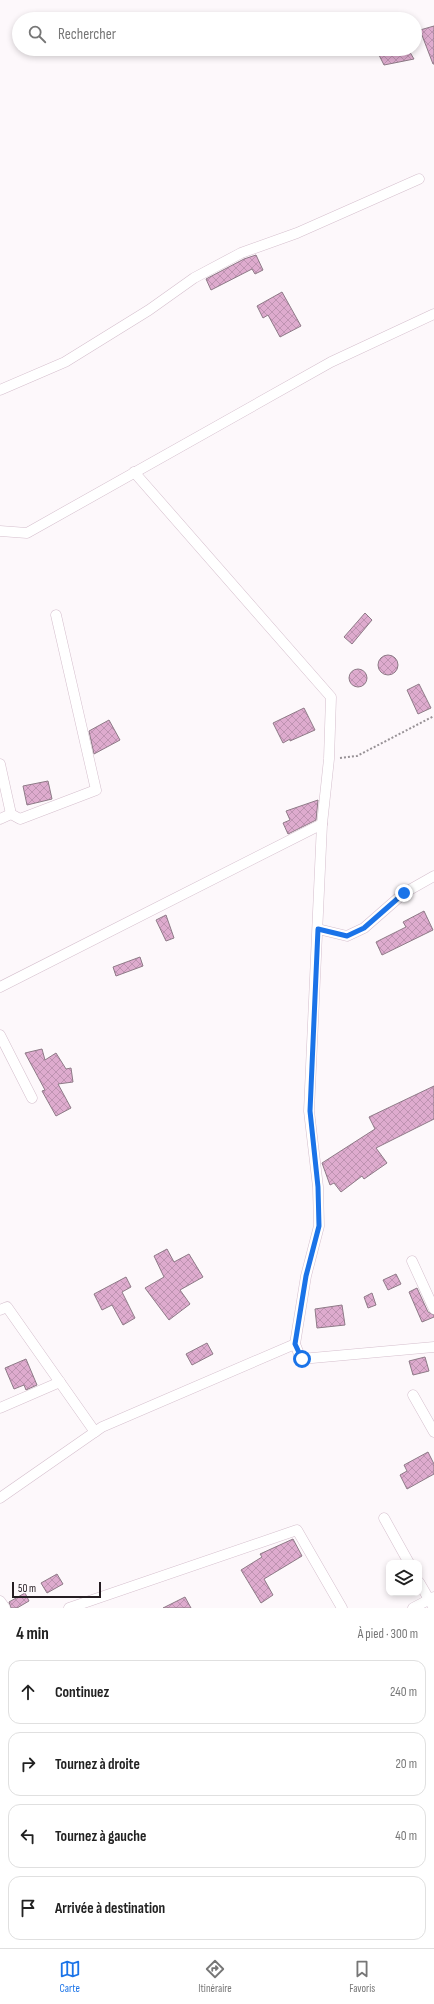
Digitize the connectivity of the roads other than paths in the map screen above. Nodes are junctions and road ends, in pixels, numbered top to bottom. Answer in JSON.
{"nodes":[{"id":1,"x":419,"y":179,"type":"dead end"},
{"id":2,"x":434,"y":314,"type":"edge"},
{"id":3,"x":0,"y":390,"type":"edge"},
{"id":4,"x":134,"y":472,"type":"junction"},
{"id":5,"x":0,"y":531,"type":"edge"},
{"id":6,"x":56,"y":615,"type":"dead end"},
{"id":7,"x":0,"y":764,"type":"edge"},
{"id":8,"x":11,"y":814,"type":"junction"},
{"id":9,"x":0,"y":819,"type":"edge"},
{"id":10,"x":322,"y":824,"type":"junction"},
{"id":11,"x":434,"y":876,"type":"edge"},
{"id":12,"x":318,"y":929,"type":"junction"},
{"id":13,"x":0,"y":987,"type":"edge"},
{"id":14,"x":0,"y":1035,"type":"edge"},
{"id":15,"x":32,"y":1098,"type":"dead end"},
{"id":16,"x":412,"y":1261,"type":"dead end"},
{"id":17,"x":434,"y":1309,"type":"edge"},
{"id":18,"x":0,"y":1310,"type":"edge"},
{"id":19,"x":295,"y":1344,"type":"junction"},
{"id":20,"x":434,"y":1347,"type":"edge"},
{"id":21,"x":60,"y":1382,"type":"junction"},
{"id":22,"x":413,"y":1395,"type":"dead end"},
{"id":23,"x":0,"y":1408,"type":"edge"},
{"id":24,"x":95,"y":1432,"type":"junction"},
{"id":25,"x":434,"y":1432,"type":"edge"},
{"id":26,"x":0,"y":1498,"type":"edge"},
{"id":27,"x":384,"y":1518,"type":"dead end"},
{"id":28,"x":407,"y":1560,"type":"edge"},
{"id":29,"x":422,"y":1587,"type":"edge"},
{"id":30,"x":0,"y":1601,"type":"edge"},
{"id":31,"x":432,"y":1602,"type":"edge"},
{"id":32,"x":5,"y":1608,"type":"edge"},
{"id":33,"x":69,"y":1608,"type":"edge"},
{"id":34,"x":342,"y":1608,"type":"edge"},
{"id":35,"x":414,"y":1608,"type":"edge"}],
"edges":[{"from":1,"to":3,"type":"street"},
{"from":2,"to":4,"type":"street"},
{"from":4,"to":5,"type":"street"},
{"from":4,"to":10,"type":"street"},
{"from":6,"to":8,"type":"street"},
{"from":7,"to":8,"type":"street"},
{"from":8,"to":9,"type":"street"},
{"from":10,"to":12,"type":"street"},
{"from":10,"to":13,"type":"street"},
{"from":11,"to":12,"type":"street"},
{"from":12,"to":19,"type":"street"},
{"from":14,"to":15,"type":"street"},
{"from":16,"to":17,"type":"street"},
{"from":18,"to":21,"type":"street"},
{"from":19,"to":20,"type":"street"},
{"from":19,"to":24,"type":"street"},
{"from":21,"to":23,"type":"street"},
{"from":21,"to":24,"type":"street"},
{"from":22,"to":25,"type":"street"},
{"from":24,"to":26,"type":"street"},
{"from":27,"to":28,"type":"street"},
{"from":29,"to":31,"type":"street"},
{"from":30,"to":32,"type":"street"},
{"from":31,"to":35,"type":"street"},
{"from":33,"to":34,"type":"street"}]}
